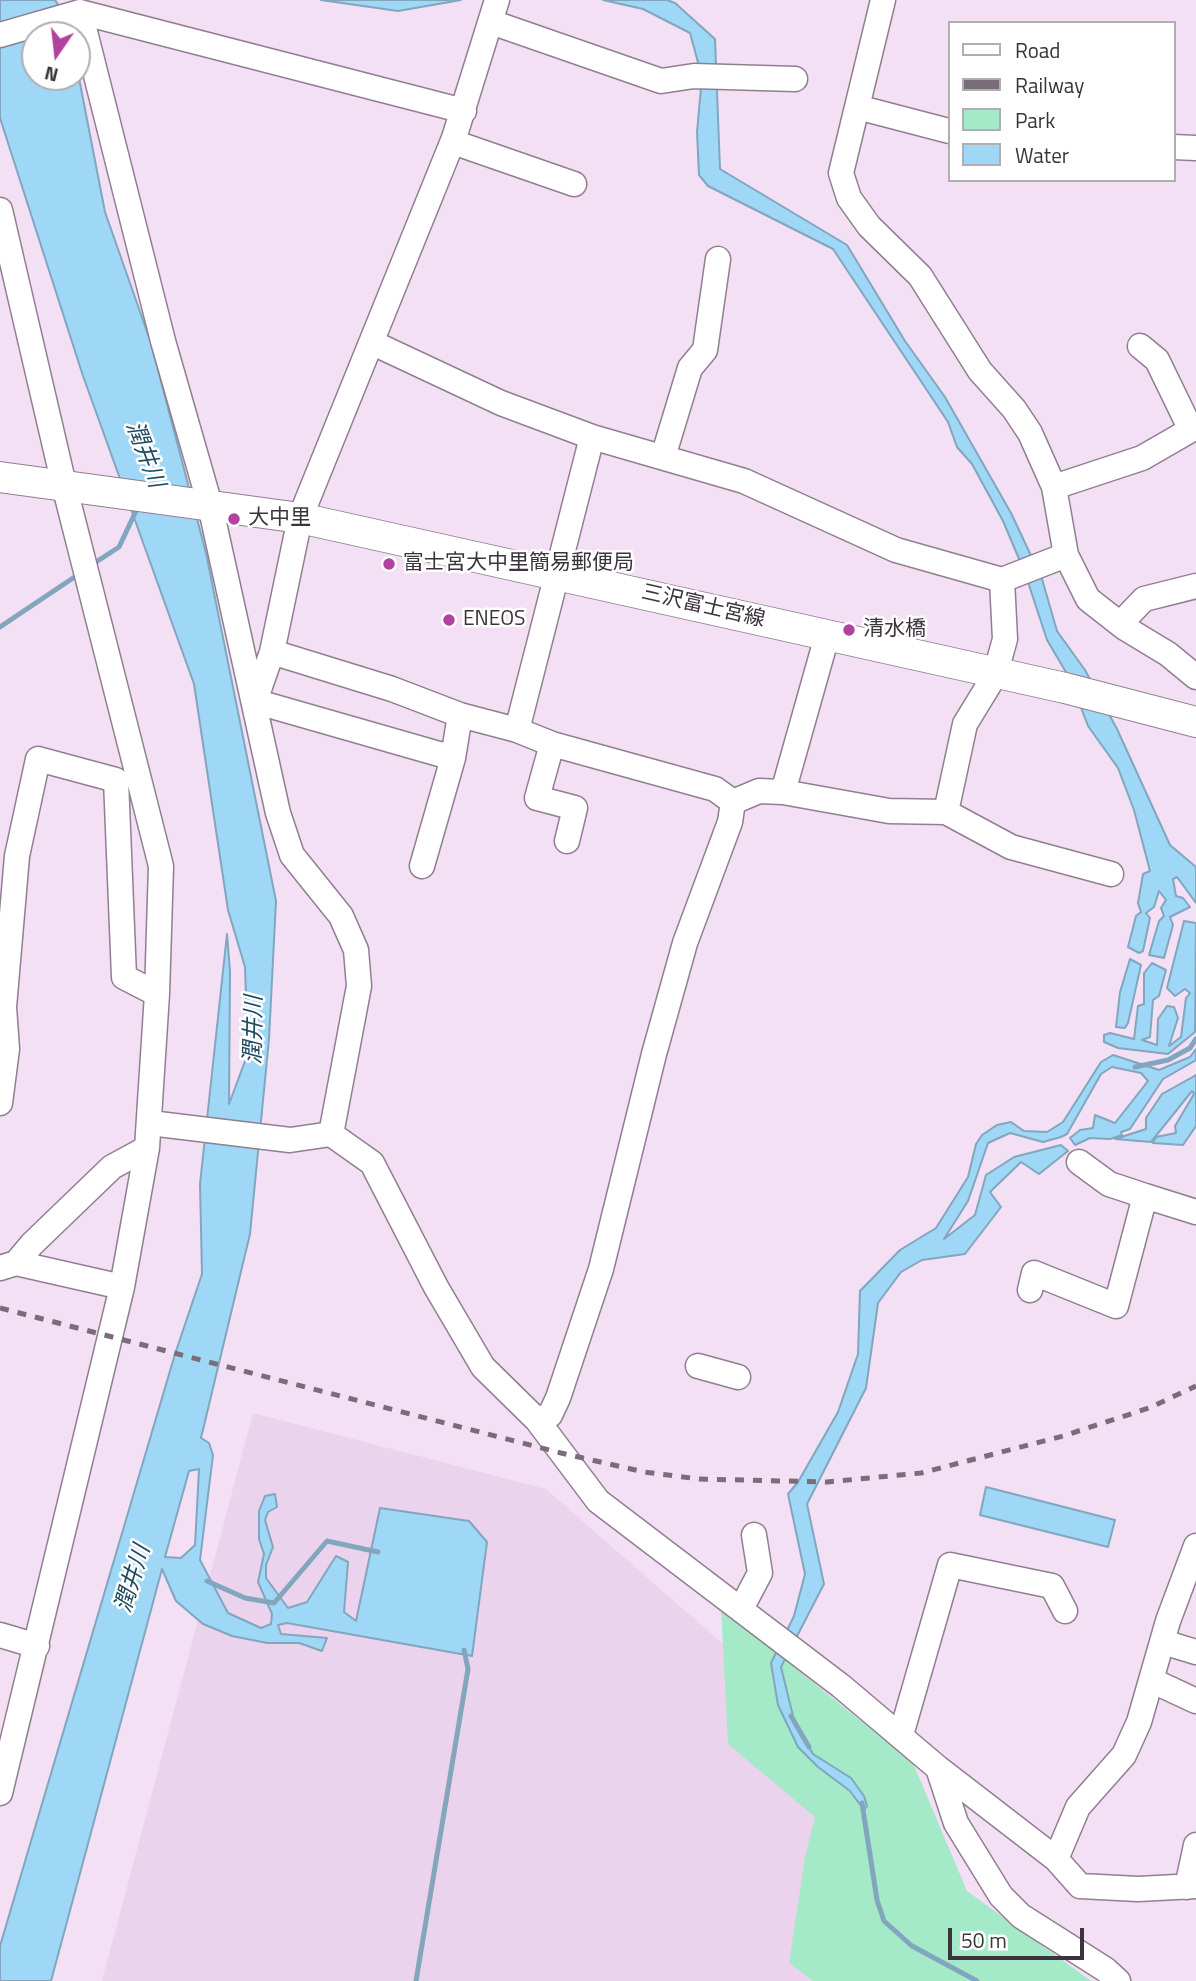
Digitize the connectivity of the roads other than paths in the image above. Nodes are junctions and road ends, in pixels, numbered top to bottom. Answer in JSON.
{"nodes":[{"id":1,"x":883,"y":0,"type":"edge"},
{"id":2,"x":494,"y":10,"type":"edge"},
{"id":3,"x":80,"y":12,"type":"junction"},
{"id":4,"x":0,"y":35,"type":"edge"},
{"id":5,"x":795,"y":79,"type":"dead end"},
{"id":6,"x":857,"y":107,"type":"junction"},
{"id":7,"x":464,"y":111,"type":"junction"},
{"id":8,"x":948,"y":131,"type":"edge"},
{"id":9,"x":453,"y":142,"type":"junction"},
{"id":10,"x":1175,"y":146,"type":"edge"},
{"id":11,"x":1196,"y":148,"type":"edge"},
{"id":12,"x":574,"y":184,"type":"dead end"},
{"id":13,"x":0,"y":210,"type":"edge"},
{"id":14,"x":718,"y":259,"type":"dead end"},
{"id":15,"x":373,"y":343,"type":"junction"},
{"id":16,"x":1140,"y":346,"type":"dead end"},
{"id":17,"x":1193,"y":428,"type":"edge"},
{"id":18,"x":592,"y":437,"type":"junction"},
{"id":19,"x":663,"y":457,"type":"junction"},
{"id":20,"x":0,"y":477,"type":"edge"},
{"id":21,"x":72,"y":486,"type":"junction"},
{"id":22,"x":1054,"y":487,"type":"junction"},
{"id":23,"x":206,"y":504,"type":"junction"},
{"id":24,"x":300,"y":518,"type":"junction"},
{"id":25,"x":1056,"y":559,"type":"junction"},
{"id":26,"x":557,"y":573,"type":"junction"},
{"id":27,"x":1010,"y":578,"type":"junction"},
{"id":28,"x":1196,"y":586,"type":"edge"},
{"id":29,"x":1120,"y":624,"type":"junction"},
{"id":30,"x":827,"y":635,"type":"junction"},
{"id":31,"x":272,"y":652,"type":"junction"},
{"id":32,"x":995,"y":675,"type":"junction"},
{"id":33,"x":1196,"y":677,"type":"edge"},
{"id":34,"x":254,"y":701,"type":"junction"},
{"id":35,"x":460,"y":715,"type":"junction"},
{"id":36,"x":1196,"y":722,"type":"edge"},
{"id":37,"x":517,"y":730,"type":"junction"},
{"id":38,"x":552,"y":744,"type":"junction"},
{"id":39,"x":453,"y":758,"type":"junction"},
{"id":40,"x":138,"y":772,"type":"junction"},
{"id":41,"x":783,"y":792,"type":"junction"},
{"id":42,"x":118,"y":799,"type":"junction"},
{"id":43,"x":733,"y":802,"type":"junction"},
{"id":44,"x":946,"y":813,"type":"junction"},
{"id":45,"x":567,"y":841,"type":"dead end"},
{"id":46,"x":422,"y":866,"type":"dead end"},
{"id":47,"x":1111,"y":874,"type":"dead end"},
{"id":48,"x":158,"y":994,"type":"junction"},
{"id":49,"x":2,"y":1007,"type":"edge"},
{"id":50,"x":0,"y":1103,"type":"edge"},
{"id":51,"x":155,"y":1132,"type":"junction"},
{"id":52,"x":331,"y":1134,"type":"junction"},
{"id":53,"x":1079,"y":1162,"type":"dead end"},
{"id":54,"x":1145,"y":1196,"type":"junction"},
{"id":55,"x":1196,"y":1212,"type":"edge"},
{"id":56,"x":8,"y":1266,"type":"edge"},
{"id":57,"x":122,"y":1287,"type":"junction"},
{"id":58,"x":1030,"y":1290,"type":"dead end"},
{"id":59,"x":698,"y":1366,"type":"dead end"},
{"id":60,"x":738,"y":1377,"type":"dead end"},
{"id":61,"x":537,"y":1420,"type":"junction"},
{"id":62,"x":754,"y":1535,"type":"dead end"},
{"id":63,"x":1196,"y":1546,"type":"edge"},
{"id":64,"x":741,"y":1609,"type":"junction"},
{"id":65,"x":1065,"y":1611,"type":"dead end"},
{"id":66,"x":0,"y":1634,"type":"edge"},
{"id":67,"x":1163,"y":1642,"type":"junction"},
{"id":68,"x":37,"y":1646,"type":"junction"},
{"id":69,"x":1196,"y":1653,"type":"edge"},
{"id":70,"x":1153,"y":1681,"type":"junction"},
{"id":71,"x":1196,"y":1701,"type":"edge"},
{"id":72,"x":901,"y":1735,"type":"junction"},
{"id":73,"x":938,"y":1769,"type":"junction"},
{"id":74,"x":0,"y":1793,"type":"edge"},
{"id":75,"x":1196,"y":1845,"type":"edge"},
{"id":76,"x":1056,"y":1859,"type":"junction"},
{"id":77,"x":1192,"y":1887,"type":"edge"},
{"id":78,"x":1118,"y":1981,"type":"edge"}],
"edges":[{"from":1,"to":6,"type":"street"},
{"from":2,"to":5,"type":"street"},
{"from":2,"to":7,"type":"street"},
{"from":3,"to":4,"type":"street"},
{"from":3,"to":7,"type":"street"},
{"from":3,"to":23,"type":"street"},
{"from":6,"to":8,"type":"street"},
{"from":6,"to":22,"type":"street"},
{"from":7,"to":9,"type":"street"},
{"from":9,"to":12,"type":"street"},
{"from":9,"to":15,"type":"street"},
{"from":10,"to":11,"type":"street"},
{"from":13,"to":21,"type":"street"},
{"from":14,"to":19,"type":"street"},
{"from":15,"to":18,"type":"street"},
{"from":15,"to":24,"type":"street"},
{"from":16,"to":17,"type":"street"},
{"from":17,"to":22,"type":"street"},
{"from":18,"to":19,"type":"street"},
{"from":18,"to":26,"type":"street"},
{"from":19,"to":27,"type":"street"},
{"from":20,"to":21,"type":"main road","name":"三沢富士宮線"},
{"from":21,"to":23,"type":"main road","name":"三沢富士宮線"},
{"from":21,"to":40,"type":"street"},
{"from":22,"to":25,"type":"street"},
{"from":23,"to":24,"type":"main road","name":"三沢富士宮線"},
{"from":23,"to":34,"type":"street"},
{"from":24,"to":26,"type":"main road","name":"三沢富士宮線"},
{"from":24,"to":31,"type":"street"},
{"from":25,"to":27,"type":"street"},
{"from":25,"to":29,"type":"street"},
{"from":26,"to":30,"type":"main road","name":"三沢富士宮線"},
{"from":26,"to":37,"type":"street"},
{"from":27,"to":32,"type":"street"},
{"from":28,"to":29,"type":"street"},
{"from":29,"to":33,"type":"street"},
{"from":30,"to":32,"type":"main road","name":"三沢富士宮線"},
{"from":30,"to":41,"type":"street"},
{"from":31,"to":34,"type":"street"},
{"from":31,"to":35,"type":"street"},
{"from":32,"to":36,"type":"main road","name":"三沢富士宮線"},
{"from":32,"to":44,"type":"street"},
{"from":34,"to":39,"type":"street"},
{"from":34,"to":52,"type":"street"},
{"from":35,"to":37,"type":"street"},
{"from":35,"to":39,"type":"street"},
{"from":37,"to":38,"type":"street"},
{"from":38,"to":43,"type":"street"},
{"from":38,"to":45,"type":"street"},
{"from":39,"to":46,"type":"street"},
{"from":40,"to":42,"type":"street"},
{"from":40,"to":48,"type":"street"},
{"from":41,"to":43,"type":"street"},
{"from":41,"to":44,"type":"street"},
{"from":42,"to":48,"type":"street"},
{"from":42,"to":49,"type":"street"},
{"from":43,"to":61,"type":"street"},
{"from":44,"to":47,"type":"street"},
{"from":48,"to":51,"type":"street"},
{"from":49,"to":50,"type":"street"},
{"from":51,"to":52,"type":"street"},
{"from":51,"to":56,"type":"street"},
{"from":51,"to":57,"type":"street"},
{"from":52,"to":61,"type":"street"},
{"from":53,"to":54,"type":"street"},
{"from":54,"to":55,"type":"street"},
{"from":54,"to":58,"type":"street"},
{"from":56,"to":57,"type":"street"},
{"from":57,"to":68,"type":"street"},
{"from":59,"to":60,"type":"street"},
{"from":61,"to":64,"type":"street"},
{"from":62,"to":64,"type":"street"},
{"from":63,"to":67,"type":"street"},
{"from":64,"to":72,"type":"street"},
{"from":65,"to":72,"type":"street"},
{"from":66,"to":68,"type":"street"},
{"from":67,"to":69,"type":"street"},
{"from":67,"to":70,"type":"street"},
{"from":68,"to":74,"type":"street"},
{"from":70,"to":71,"type":"street"},
{"from":70,"to":76,"type":"street"},
{"from":72,"to":73,"type":"street"},
{"from":73,"to":76,"type":"street"},
{"from":73,"to":78,"type":"street"},
{"from":75,"to":77,"type":"street"},
{"from":76,"to":77,"type":"street"}]}
